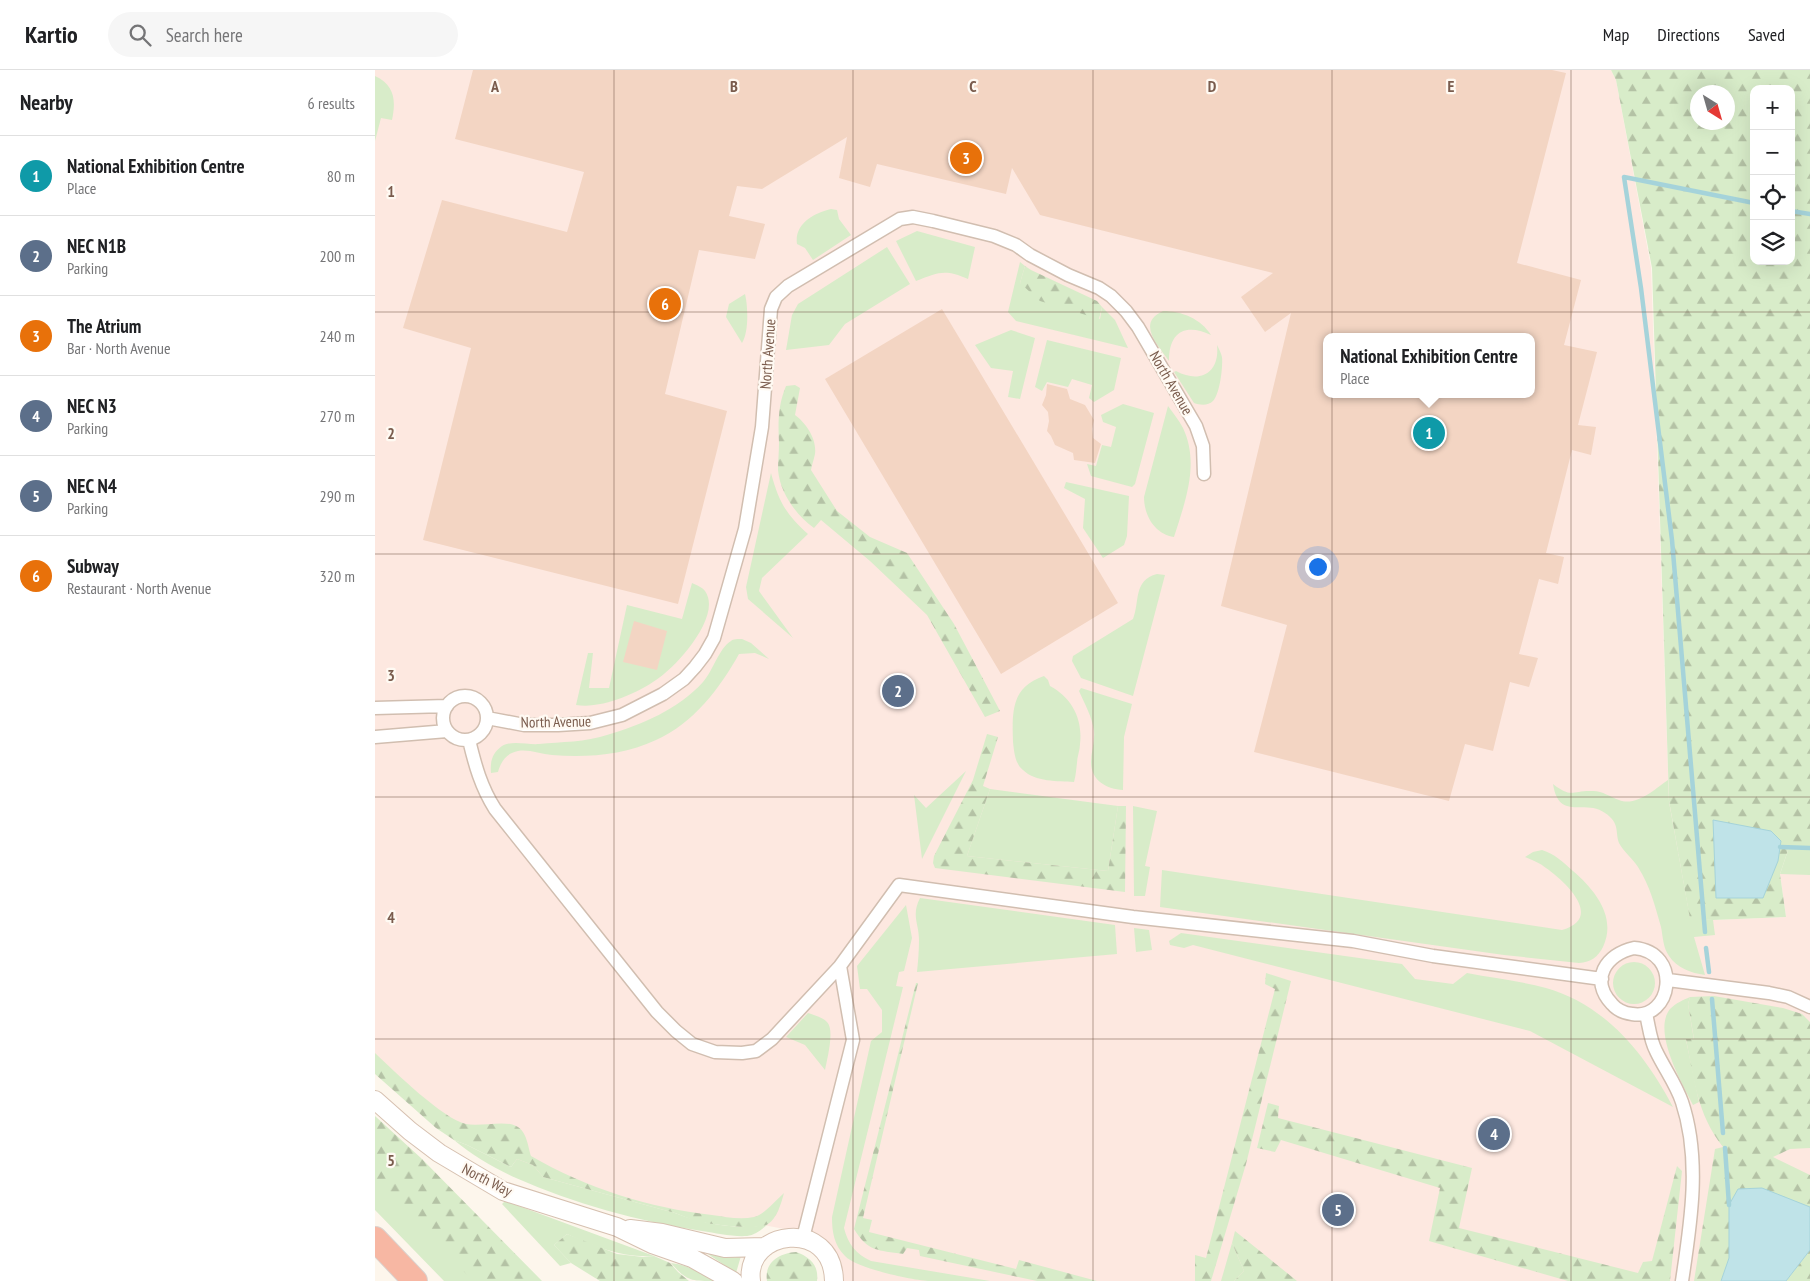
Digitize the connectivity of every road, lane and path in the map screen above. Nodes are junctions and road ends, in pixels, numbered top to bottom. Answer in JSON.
{"nodes":[{"id":1,"x":1204,"y":474,"type":"dead end"},
{"id":2,"x":447,"y":706,"type":"junction"},
{"id":3,"x":375,"y":708,"type":"edge"},
{"id":4,"x":487,"y":718,"type":"junction"},
{"id":5,"x":447,"y":732,"type":"junction"},
{"id":6,"x":375,"y":737,"type":"edge"},
{"id":7,"x":469,"y":740,"type":"junction"},
{"id":8,"x":840,"y":966,"type":"junction"},
{"id":9,"x":1602,"y":979,"type":"junction"},
{"id":10,"x":1668,"y":980,"type":"junction"},
{"id":11,"x":1810,"y":1007,"type":"edge"},
{"id":12,"x":1646,"y":1014,"type":"junction"},
{"id":13,"x":375,"y":1100,"type":"edge"},
{"id":14,"x":617,"y":1227,"type":"junction"},
{"id":15,"x":803,"y":1238,"type":"junction"},
{"id":16,"x":375,"y":1239,"type":"edge"},
{"id":17,"x":765,"y":1246,"type":"junction"},
{"id":18,"x":415,"y":1281,"type":"edge"},
{"id":19,"x":733,"y":1281,"type":"edge"},
{"id":20,"x":751,"y":1281,"type":"edge"},
{"id":21,"x":834,"y":1281,"type":"edge"},
{"id":22,"x":1682,"y":1281,"type":"edge"}],
"edges":[{"from":1,"to":4,"type":"street","name":"North Avenue"},
{"from":2,"to":3,"type":"street"},
{"from":2,"to":4,"type":"street"},
{"from":2,"to":5,"type":"street"},
{"from":4,"to":7,"type":"street"},
{"from":5,"to":6,"type":"street"},
{"from":5,"to":7,"type":"street"},
{"from":7,"to":8,"type":"street"},
{"from":8,"to":9,"type":"street"},
{"from":8,"to":15,"type":"street"},
{"from":9,"to":10,"type":"street"},
{"from":9,"to":12,"type":"street"},
{"from":10,"to":11,"type":"street"},
{"from":10,"to":12,"type":"street"},
{"from":12,"to":22,"type":"street"},
{"from":13,"to":14,"type":"street","name":"North Way"},
{"from":14,"to":17,"type":"street","name":"North Way"},
{"from":14,"to":19,"type":"street","name":"North Way"},
{"from":15,"to":17,"type":"street","name":"North Way"},
{"from":15,"to":21,"type":"street"},
{"from":16,"to":18,"type":"highway"},
{"from":17,"to":20,"type":"street"}]}
